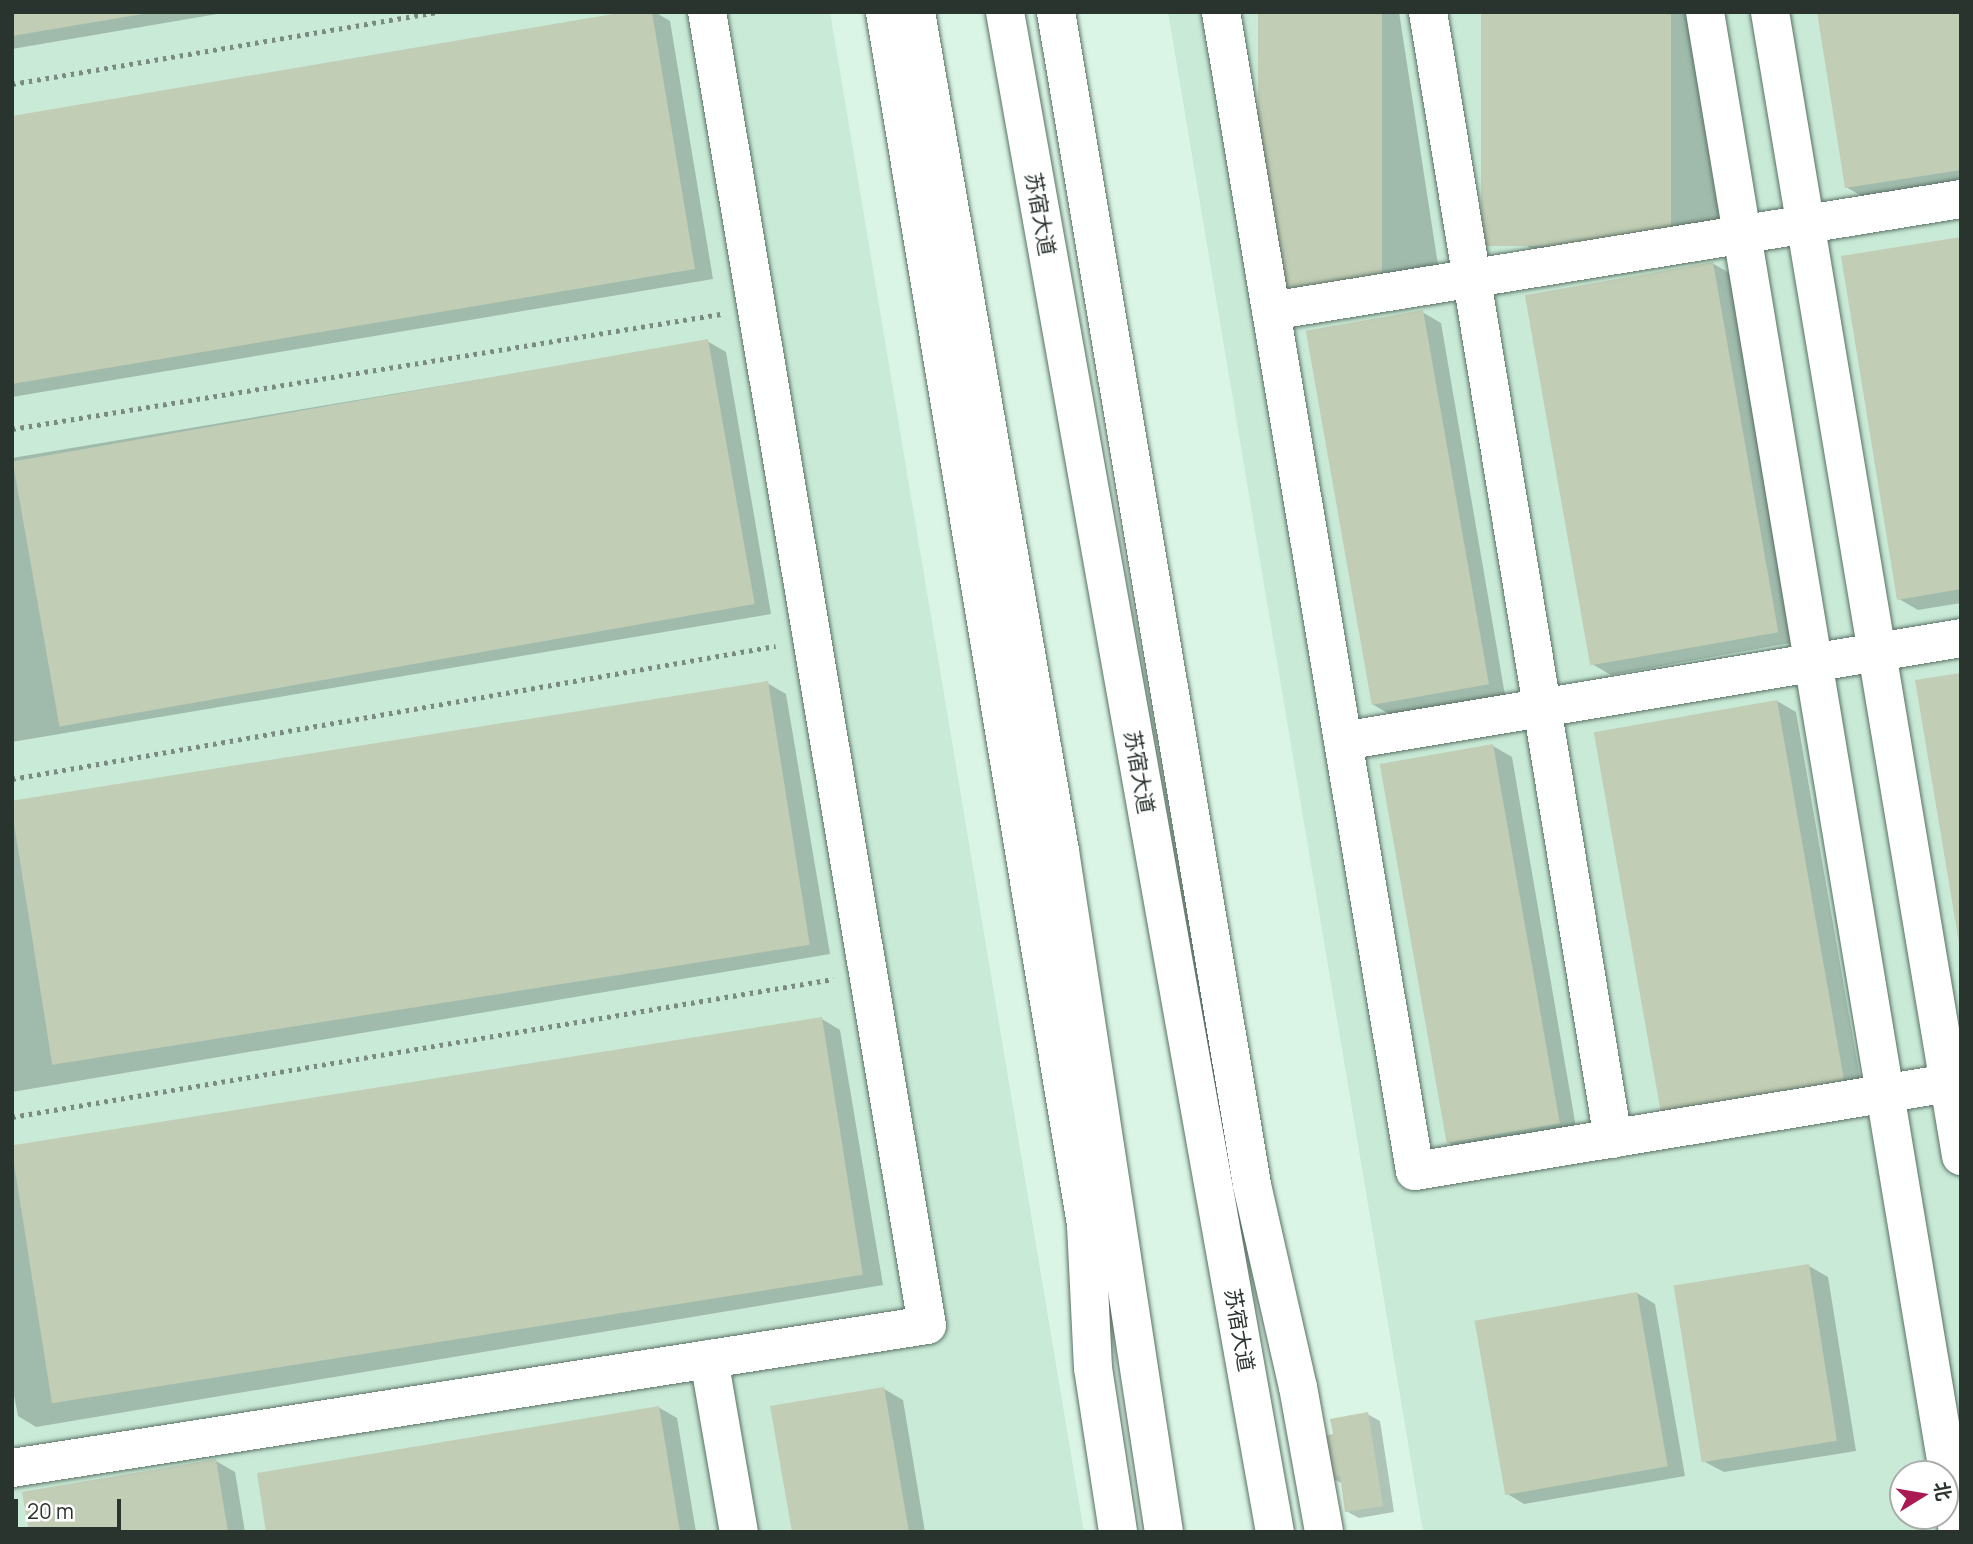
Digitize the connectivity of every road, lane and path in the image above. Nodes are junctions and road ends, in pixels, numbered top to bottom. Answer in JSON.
{"nodes":[{"id":1,"x":436,"y":12,"type":"edge"},
{"id":2,"x":706,"y":12,"type":"edge"},
{"id":3,"x":885,"y":12,"type":"edge"},
{"id":4,"x":916,"y":12,"type":"edge"},
{"id":5,"x":1005,"y":12,"type":"edge"},
{"id":6,"x":1056,"y":12,"type":"edge"},
{"id":7,"x":1222,"y":12,"type":"edge"},
{"id":8,"x":1428,"y":12,"type":"edge"},
{"id":9,"x":1705,"y":12,"type":"edge"},
{"id":10,"x":1770,"y":12,"type":"edge"},
{"id":11,"x":12,"y":84,"type":"edge"},
{"id":12,"x":1961,"y":199,"type":"edge"},
{"id":13,"x":1806,"y":225,"type":"junction"},
{"id":14,"x":1742,"y":235,"type":"junction"},
{"id":15,"x":1472,"y":279,"type":"junction"},
{"id":16,"x":756,"y":308,"type":"junction"},
{"id":17,"x":1271,"y":311,"type":"junction"},
{"id":18,"x":12,"y":429,"type":"edge"},
{"id":19,"x":1961,"y":638,"type":"edge"},
{"id":20,"x":812,"y":640,"type":"junction"},
{"id":21,"x":1877,"y":652,"type":"junction"},
{"id":22,"x":1814,"y":663,"type":"junction"},
{"id":23,"x":1543,"y":708,"type":"junction"},
{"id":24,"x":1343,"y":741,"type":"junction"},
{"id":25,"x":12,"y":779,"type":"edge"},
{"id":26,"x":868,"y":973,"type":"junction"},
{"id":27,"x":1955,"y":1082,"type":"edge"},
{"id":28,"x":1885,"y":1094,"type":"junction"},
{"id":29,"x":12,"y":1117,"type":"edge"},
{"id":30,"x":1613,"y":1139,"type":"junction"},
{"id":31,"x":1961,"y":1156,"type":"edge"},
{"id":32,"x":709,"y":1359,"type":"junction"},
{"id":33,"x":1948,"y":1460,"type":"edge"},
{"id":34,"x":12,"y":1468,"type":"edge"},
{"id":35,"x":739,"y":1532,"type":"edge"},
{"id":36,"x":1118,"y":1532,"type":"edge"},
{"id":37,"x":1164,"y":1532,"type":"edge"},
{"id":38,"x":1275,"y":1532,"type":"edge"},
{"id":39,"x":1324,"y":1532,"type":"edge"}],
"edges":[{"from":1,"to":11,"type":"path"},
{"from":2,"to":16,"type":"main road"},
{"from":3,"to":36,"type":"main road"},
{"from":4,"to":37,"type":"main road"},
{"from":5,"to":38,"type":"main road","name":"苏宿大道"},
{"from":6,"to":39,"type":"main road"},
{"from":7,"to":17,"type":"main road"},
{"from":8,"to":15,"type":"main road"},
{"from":9,"to":14,"type":"main road"},
{"from":10,"to":13,"type":"main road"},
{"from":12,"to":13,"type":"main road"},
{"from":13,"to":14,"type":"main road"},
{"from":13,"to":21,"type":"main road"},
{"from":14,"to":15,"type":"main road"},
{"from":14,"to":22,"type":"main road"},
{"from":15,"to":17,"type":"main road"},
{"from":15,"to":23,"type":"main road"},
{"from":16,"to":18,"type":"path"},
{"from":16,"to":20,"type":"main road"},
{"from":17,"to":24,"type":"main road"},
{"from":19,"to":21,"type":"main road"},
{"from":20,"to":25,"type":"path"},
{"from":20,"to":26,"type":"main road"},
{"from":21,"to":22,"type":"main road"},
{"from":21,"to":27,"type":"main road"},
{"from":22,"to":23,"type":"main road"},
{"from":22,"to":28,"type":"main road"},
{"from":23,"to":24,"type":"main road"},
{"from":23,"to":30,"type":"main road"},
{"from":24,"to":30,"type":"main road"},
{"from":26,"to":29,"type":"path"},
{"from":26,"to":32,"type":"main road"},
{"from":27,"to":28,"type":"main road"},
{"from":27,"to":31,"type":"main road"},
{"from":28,"to":30,"type":"main road"},
{"from":28,"to":33,"type":"main road"},
{"from":32,"to":34,"type":"main road"},
{"from":32,"to":35,"type":"main road"}]}
